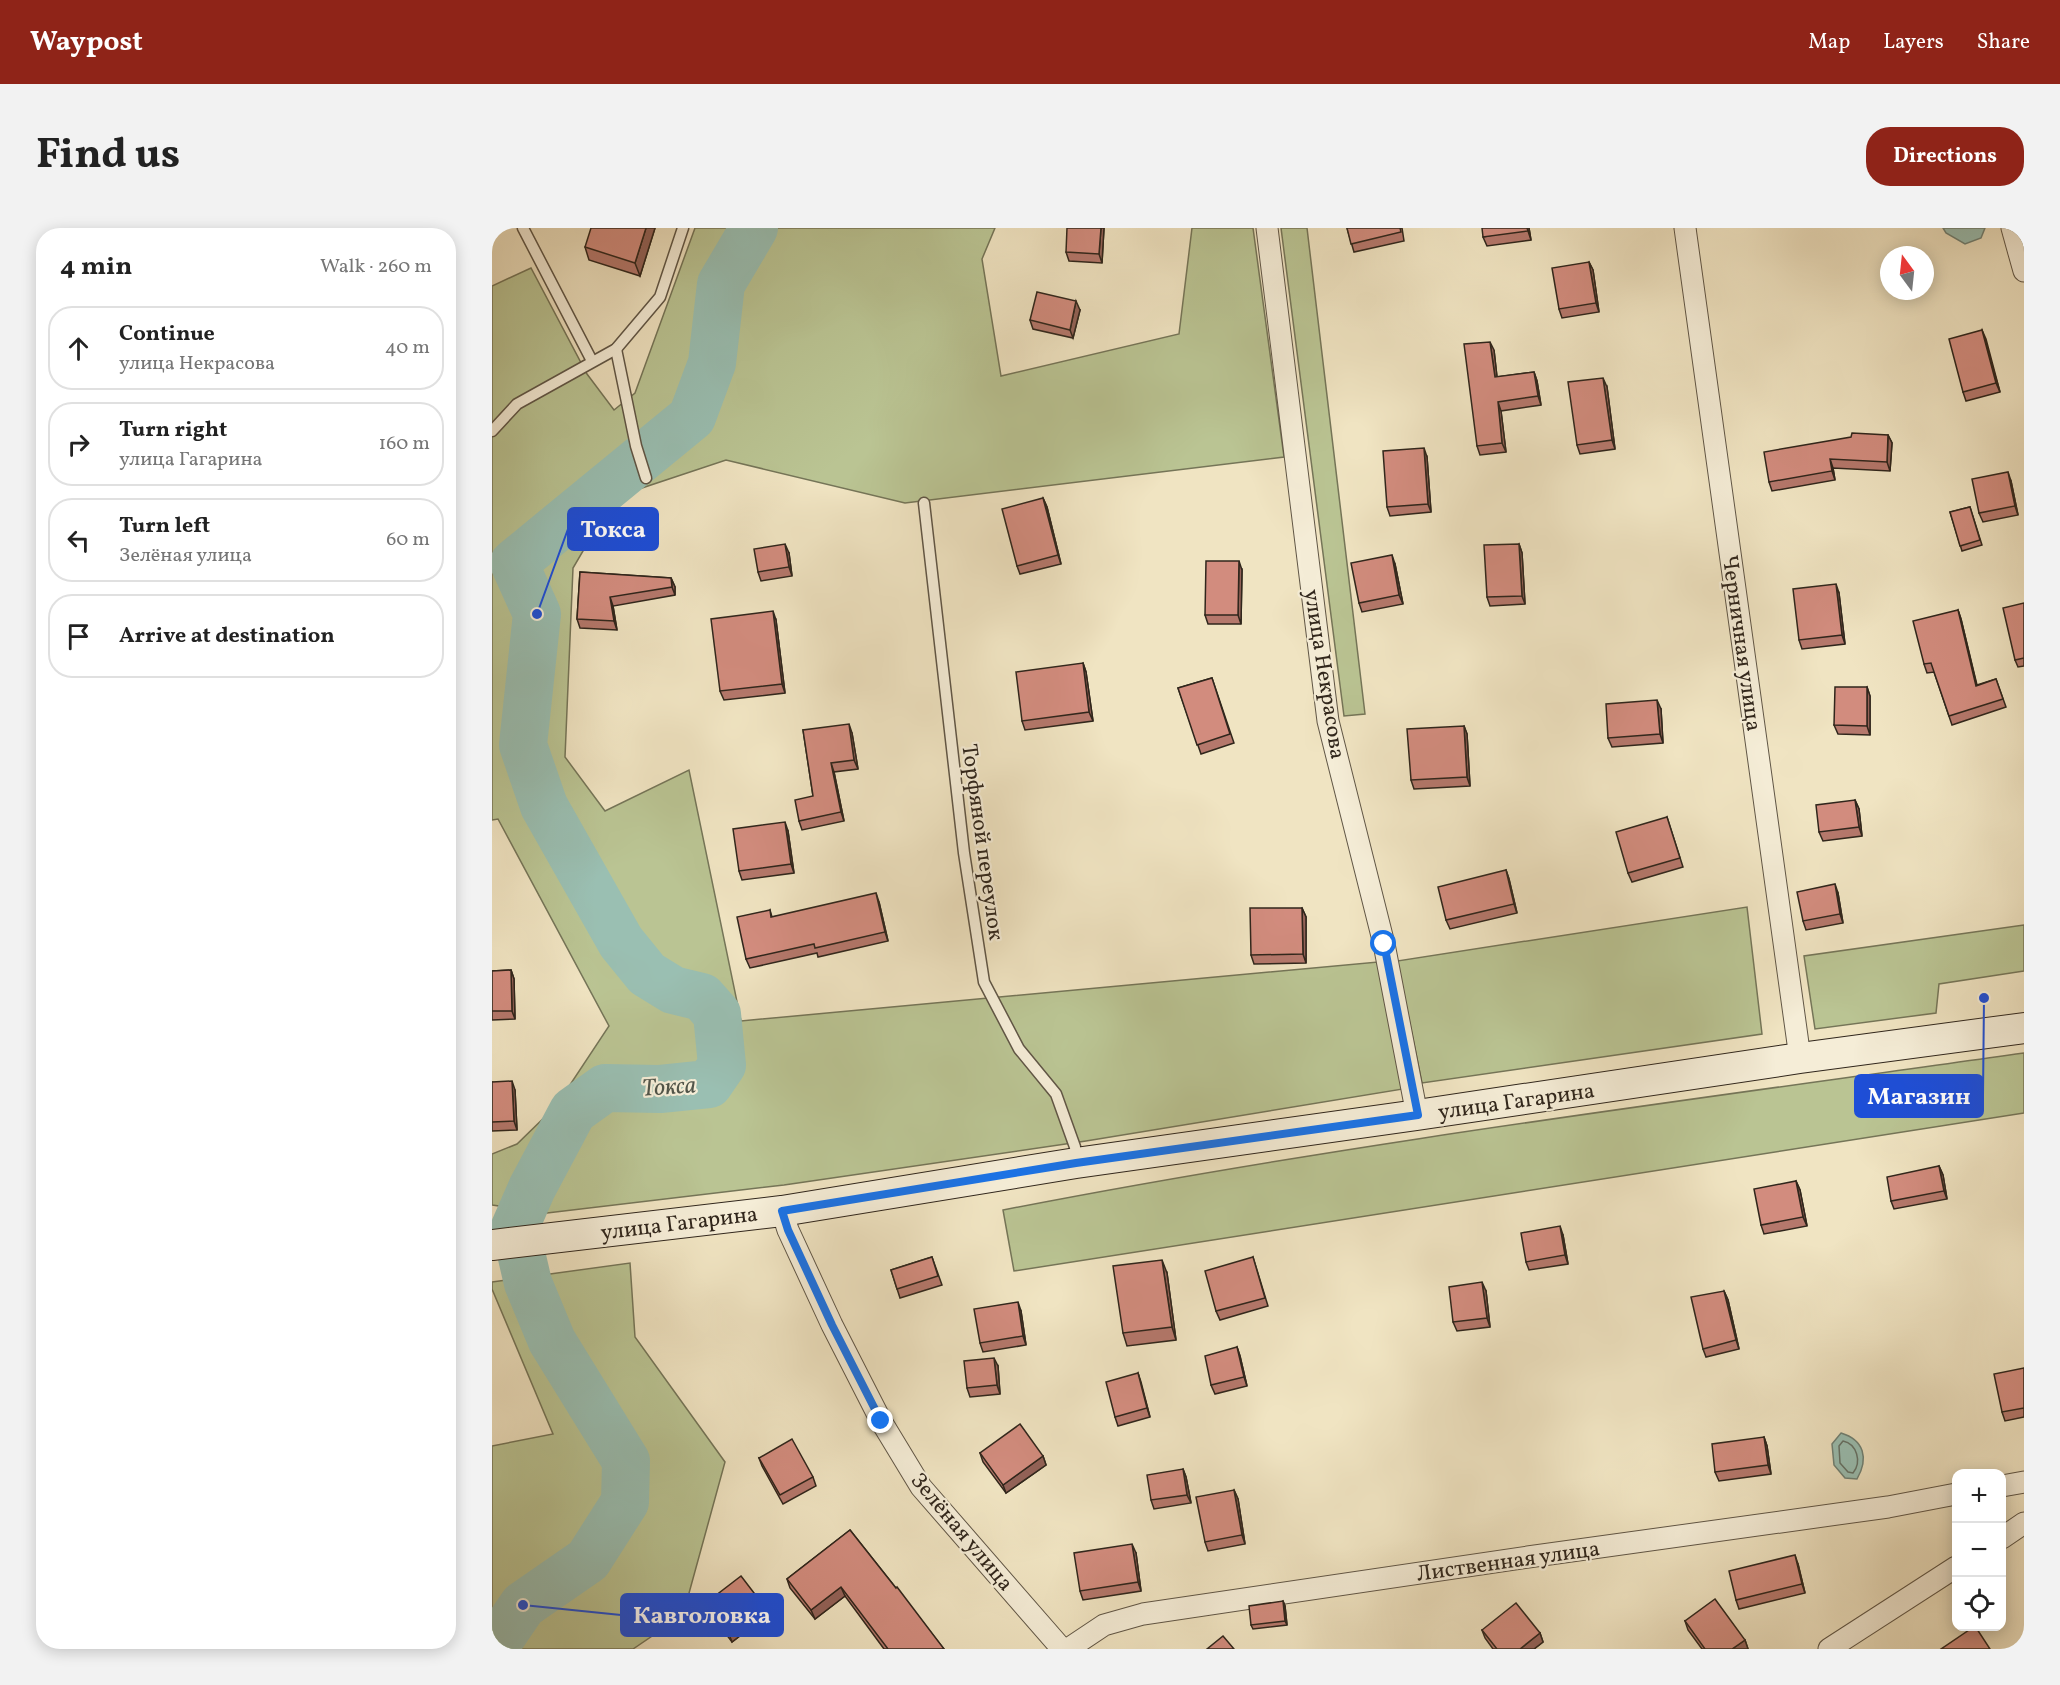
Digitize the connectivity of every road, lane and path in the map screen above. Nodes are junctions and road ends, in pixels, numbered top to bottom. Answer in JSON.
{"nodes":[{"id":1,"x":523,"y":228,"type":"edge"},
{"id":2,"x":684,"y":228,"type":"edge"},
{"id":3,"x":1268,"y":228,"type":"edge"},
{"id":4,"x":1685,"y":228,"type":"edge"},
{"id":5,"x":2012,"y":228,"type":"edge"},
{"id":6,"x":2024,"y":271,"type":"edge"},
{"id":7,"x":616,"y":349,"type":"junction"},
{"id":8,"x":592,"y":361,"type":"junction"},
{"id":9,"x":492,"y":431,"type":"edge"},
{"id":10,"x":646,"y":478,"type":"dead end"},
{"id":11,"x":924,"y":503,"type":"dead end"},
{"id":12,"x":2024,"y":1028,"type":"edge"},
{"id":13,"x":1800,"y":1058,"type":"junction"},
{"id":14,"x":1418,"y":1115,"type":"junction"},
{"id":15,"x":1076,"y":1163,"type":"junction"},
{"id":16,"x":782,"y":1211,"type":"junction"},
{"id":17,"x":492,"y":1245,"type":"edge"},
{"id":18,"x":2024,"y":1482,"type":"edge"},
{"id":19,"x":2006,"y":1485,"type":"edge"},
{"id":20,"x":1952,"y":1495,"type":"edge"},
{"id":21,"x":2024,"y":1523,"type":"edge"},
{"id":22,"x":2006,"y":1535,"type":"edge"},
{"id":23,"x":1952,"y":1570,"type":"edge"},
{"id":24,"x":1062,"y":1649,"type":"edge"},
{"id":25,"x":1068,"y":1649,"type":"edge"},
{"id":26,"x":1829,"y":1649,"type":"edge"}],
"edges":[{"from":1,"to":8,"type":"lane"},
{"from":2,"to":7,"type":"lane"},
{"from":3,"to":14,"type":"street","name":"улица Некрасова"},
{"from":4,"to":13,"type":"street","name":"Черничная улица"},
{"from":5,"to":6,"type":"street"},
{"from":7,"to":8,"type":"lane"},
{"from":7,"to":10,"type":"lane"},
{"from":8,"to":9,"type":"lane"},
{"from":11,"to":15,"type":"lane","name":"Торфяной переулок"},
{"from":12,"to":13,"type":"main road","name":"улица Гагарина"},
{"from":13,"to":14,"type":"main road","name":"улица Гагарина"},
{"from":14,"to":15,"type":"main road","name":"улица Гагарина"},
{"from":15,"to":16,"type":"main road","name":"улица Гагарина"},
{"from":16,"to":17,"type":"main road","name":"улица Гагарина"},
{"from":16,"to":24,"type":"street","name":"Зелёная улица"},
{"from":18,"to":19,"type":"street"},
{"from":20,"to":25,"type":"street","name":"Лиственная улица"},
{"from":21,"to":22,"type":"street"},
{"from":23,"to":26,"type":"street"}]}
